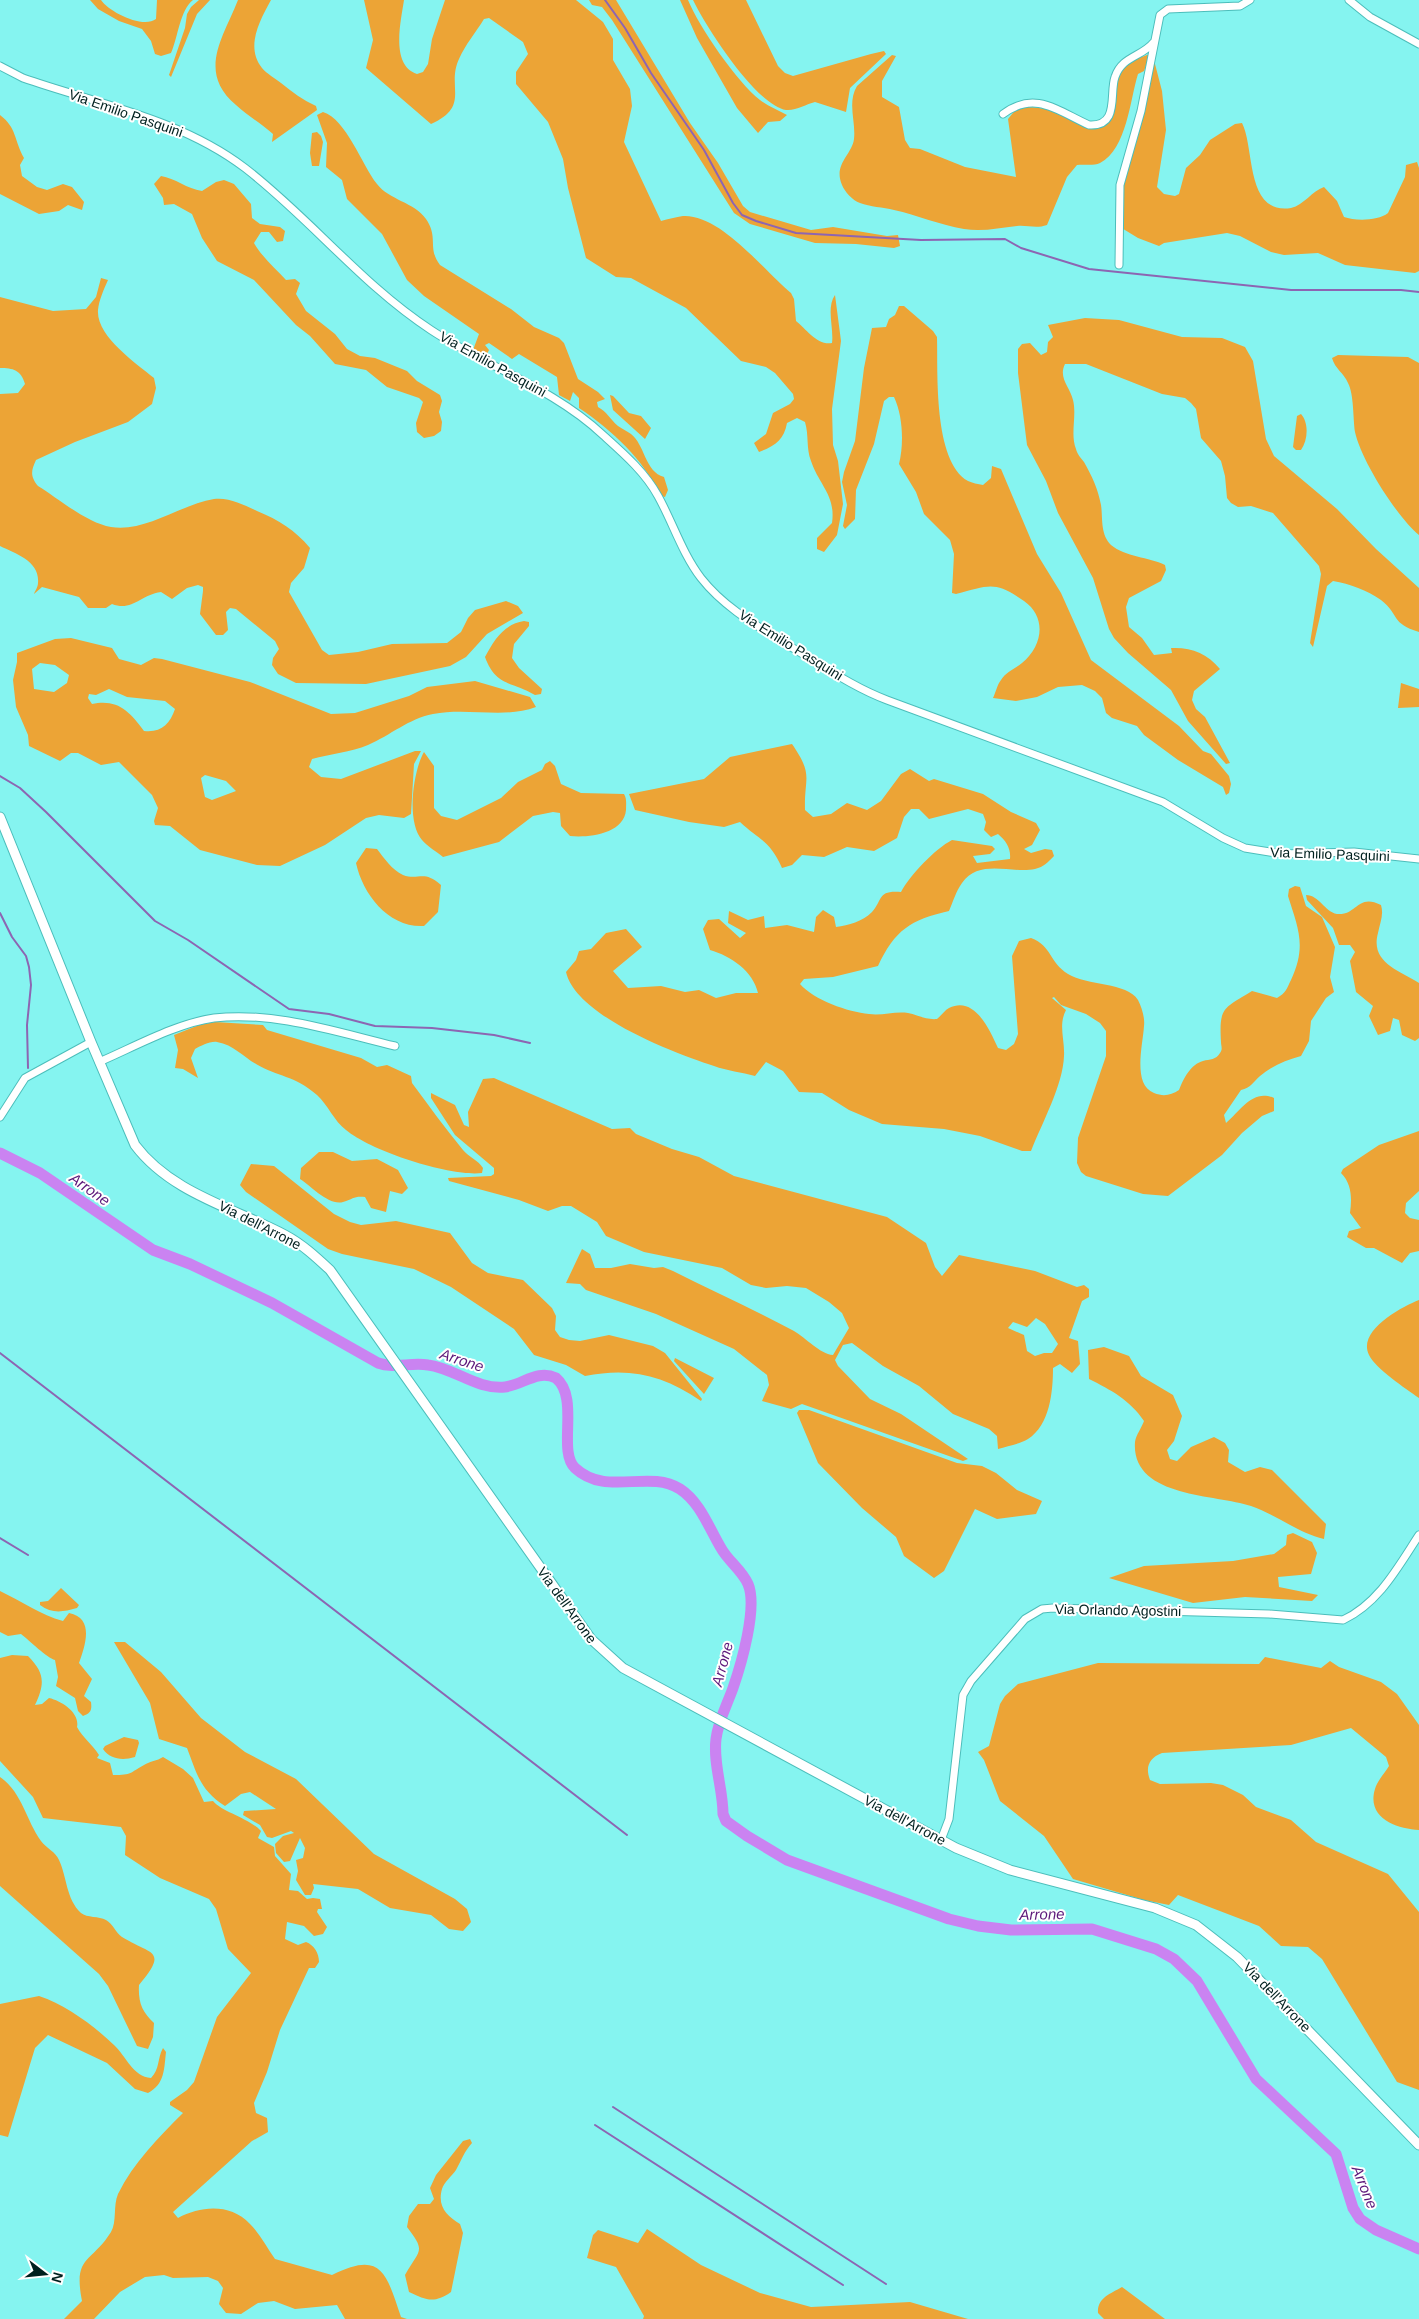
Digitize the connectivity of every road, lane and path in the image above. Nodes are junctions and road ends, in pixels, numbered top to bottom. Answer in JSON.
{"nodes":[{"id":1,"x":1250,"y":0,"type":"edge"},
{"id":2,"x":1349,"y":0,"type":"edge"},
{"id":3,"x":1154,"y":41,"type":"junction"},
{"id":4,"x":1419,"y":44,"type":"edge"},
{"id":5,"x":0,"y":66,"type":"edge"},
{"id":6,"x":1003,"y":114,"type":"dead end"},
{"id":7,"x":1119,"y":265,"type":"dead end"},
{"id":8,"x":0,"y":817,"type":"edge"},
{"id":9,"x":1419,"y":859,"type":"edge"},
{"id":10,"x":91,"y":1042,"type":"junction"},
{"id":11,"x":395,"y":1046,"type":"dead end"},
{"id":12,"x":99,"y":1062,"type":"junction"},
{"id":13,"x":0,"y":1117,"type":"edge"},
{"id":14,"x":1419,"y":1535,"type":"edge"},
{"id":15,"x":941,"y":1840,"type":"junction"},
{"id":16,"x":1419,"y":2145,"type":"edge"}],
"edges":[{"from":1,"to":3,"type":"street"},
{"from":2,"to":4,"type":"street"},
{"from":3,"to":6,"type":"street"},
{"from":3,"to":7,"type":"street"},
{"from":5,"to":9,"type":"street","name":"Via Emilio Pasquini"},
{"from":8,"to":10,"type":"street","name":"Via dell'Arrone"},
{"from":10,"to":12,"type":"street","name":"Via dell'Arrone"},
{"from":10,"to":13,"type":"street"},
{"from":11,"to":12,"type":"street"},
{"from":12,"to":15,"type":"street","name":"Via dell'Arrone"},
{"from":14,"to":15,"type":"street","name":"Via Orlando Agostini"},
{"from":15,"to":16,"type":"street","name":"Via dell'Arrone"}]}
